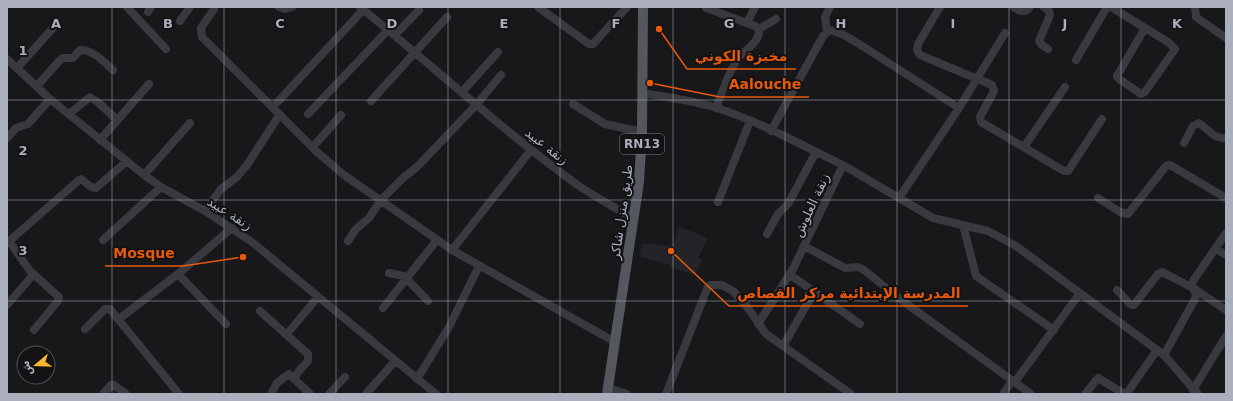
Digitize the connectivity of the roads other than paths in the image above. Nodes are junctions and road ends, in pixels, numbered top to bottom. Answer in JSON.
{"nodes":[{"id":1,"x":127,"y":7,"type":"edge"},
{"id":2,"x":190,"y":7,"type":"edge"},
{"id":3,"x":279,"y":7,"type":"edge"},
{"id":4,"x":292,"y":7,"type":"edge"},
{"id":5,"x":538,"y":7,"type":"edge"},
{"id":6,"x":627,"y":7,"type":"edge"},
{"id":7,"x":642,"y":7,"type":"edge"},
{"id":8,"x":754,"y":7,"type":"edge"},
{"id":9,"x":830,"y":7,"type":"edge"},
{"id":10,"x":940,"y":7,"type":"edge"},
{"id":11,"x":1013,"y":7,"type":"edge"},
{"id":12,"x":1030,"y":7,"type":"edge"},
{"id":13,"x":1044,"y":7,"type":"edge"},
{"id":14,"x":1107,"y":7,"type":"edge"},
{"id":15,"x":1111,"y":7,"type":"edge"},
{"id":16,"x":1195,"y":7,"type":"edge"},
{"id":17,"x":214,"y":8,"type":"edge"},
{"id":18,"x":361,"y":8,"type":"edge"},
{"id":19,"x":706,"y":8,"type":"edge"},
{"id":20,"x":419,"y":10,"type":"dead end"},
{"id":21,"x":447,"y":17,"type":"dead end"},
{"id":22,"x":776,"y":19,"type":"dead end"},
{"id":23,"x":180,"y":21,"type":"dead end"},
{"id":24,"x":747,"y":23,"type":"junction"},
{"id":25,"x":52,"y":28,"type":"dead end"},
{"id":26,"x":1145,"y":28,"type":"junction"},
{"id":27,"x":759,"y":29,"type":"junction"},
{"id":28,"x":827,"y":30,"type":"junction"},
{"id":29,"x":392,"y":32,"type":"junction"},
{"id":30,"x":1005,"y":32,"type":"dead end"},
{"id":31,"x":1226,"y":38,"type":"edge"},
{"id":32,"x":166,"y":49,"type":"dead end"},
{"id":33,"x":1048,"y":49,"type":"dead end"},
{"id":34,"x":498,"y":52,"type":"dead end"},
{"id":35,"x":416,"y":53,"type":"junction"},
{"id":36,"x":7,"y":59,"type":"edge"},
{"id":37,"x":1076,"y":60,"type":"dead end"},
{"id":38,"x":17,"y":68,"type":"junction"},
{"id":39,"x":113,"y":70,"type":"dead end"},
{"id":40,"x":501,"y":75,"type":"dead end"},
{"id":41,"x":977,"y":78,"type":"junction"},
{"id":42,"x":150,"y":84,"type":"dead end"},
{"id":43,"x":37,"y":86,"type":"junction"},
{"id":44,"x":1065,"y":87,"type":"dead end"},
{"id":45,"x":462,"y":92,"type":"junction"},
{"id":46,"x":642,"y":93,"type":"junction"},
{"id":47,"x":50,"y":98,"type":"junction"},
{"id":48,"x":371,"y":101,"type":"dead end"},
{"id":49,"x":477,"y":104,"type":"junction"},
{"id":50,"x":573,"y":104,"type":"dead end"},
{"id":51,"x":273,"y":107,"type":"junction"},
{"id":52,"x":716,"y":108,"type":"junction"},
{"id":53,"x":959,"y":108,"type":"junction"},
{"id":54,"x":69,"y":114,"type":"junction"},
{"id":55,"x":280,"y":114,"type":"junction"},
{"id":56,"x":308,"y":114,"type":"dead end"},
{"id":57,"x":341,"y":115,"type":"dead end"},
{"id":58,"x":1102,"y":119,"type":"dead end"},
{"id":59,"x":117,"y":120,"type":"junction"},
{"id":60,"x":750,"y":121,"type":"junction"},
{"id":61,"x":190,"y":123,"type":"dead end"},
{"id":62,"x":771,"y":131,"type":"junction"},
{"id":63,"x":642,"y":132,"type":"junction"},
{"id":64,"x":7,"y":138,"type":"edge"},
{"id":65,"x":1226,"y":139,"type":"edge"},
{"id":66,"x":100,"y":140,"type":"junction"},
{"id":67,"x":1184,"y":143,"type":"dead end"},
{"id":68,"x":312,"y":147,"type":"junction"},
{"id":69,"x":1024,"y":147,"type":"junction"},
{"id":70,"x":531,"y":150,"type":"junction"},
{"id":71,"x":816,"y":152,"type":"junction"},
{"id":72,"x":127,"y":161,"type":"junction"},
{"id":73,"x":843,"y":165,"type":"junction"},
{"id":74,"x":144,"y":175,"type":"junction"},
{"id":75,"x":161,"y":187,"type":"junction"},
{"id":76,"x":899,"y":198,"type":"junction"},
{"id":77,"x":1098,"y":198,"type":"dead end"},
{"id":78,"x":1226,"y":198,"type":"edge"},
{"id":79,"x":381,"y":200,"type":"junction"},
{"id":80,"x":718,"y":202,"type":"dead end"},
{"id":81,"x":205,"y":211,"type":"junction"},
{"id":82,"x":634,"y":219,"type":"junction"},
{"id":83,"x":963,"y":225,"type":"junction"},
{"id":84,"x":232,"y":228,"type":"junction"},
{"id":85,"x":1226,"y":233,"type":"edge"},
{"id":86,"x":767,"y":234,"type":"dead end"},
{"id":87,"x":103,"y":240,"type":"dead end"},
{"id":88,"x":437,"y":240,"type":"junction"},
{"id":89,"x":348,"y":241,"type":"dead end"},
{"id":90,"x":8,"y":242,"type":"edge"},
{"id":91,"x":804,"y":246,"type":"junction"},
{"id":92,"x":1216,"y":249,"type":"junction"},
{"id":93,"x":452,"y":250,"type":"junction"},
{"id":94,"x":1226,"y":255,"type":"edge"},
{"id":95,"x":479,"y":266,"type":"junction"},
{"id":96,"x":389,"y":273,"type":"dead end"},
{"id":97,"x":178,"y":274,"type":"junction"},
{"id":98,"x":789,"y":274,"type":"junction"},
{"id":99,"x":33,"y":275,"type":"junction"},
{"id":100,"x":407,"y":278,"type":"junction"},
{"id":101,"x":1193,"y":288,"type":"junction"},
{"id":102,"x":1117,"y":290,"type":"dead end"},
{"id":103,"x":814,"y":292,"type":"junction"},
{"id":104,"x":1080,"y":293,"type":"junction"},
{"id":105,"x":318,"y":297,"type":"junction"},
{"id":106,"x":428,"y":301,"type":"dead end"},
{"id":107,"x":7,"y":305,"type":"edge"},
{"id":108,"x":384,"y":308,"type":"dead end"},
{"id":109,"x":1226,"y":310,"type":"edge"},
{"id":110,"x":260,"y":311,"type":"dead end"},
{"id":111,"x":119,"y":319,"type":"junction"},
{"id":112,"x":226,"y":324,"type":"dead end"},
{"id":113,"x":758,"y":324,"type":"junction"},
{"id":114,"x":860,"y":324,"type":"dead end"},
{"id":115,"x":85,"y":328,"type":"dead end"},
{"id":116,"x":34,"y":330,"type":"dead end"},
{"id":117,"x":1054,"y":330,"type":"junction"},
{"id":118,"x":287,"y":334,"type":"junction"},
{"id":119,"x":1226,"y":336,"type":"edge"},
{"id":120,"x":615,"y":342,"type":"junction"},
{"id":121,"x":783,"y":346,"type":"junction"},
{"id":122,"x":1160,"y":352,"type":"junction"},
{"id":123,"x":395,"y":361,"type":"junction"},
{"id":124,"x":345,"y":377,"type":"dead end"},
{"id":125,"x":295,"y":379,"type":"junction"},
{"id":126,"x":417,"y":379,"type":"junction"},
{"id":127,"x":1013,"y":382,"type":"junction"},
{"id":128,"x":607,"y":391,"type":"edge"},
{"id":129,"x":1196,"y":392,"type":"edge"},
{"id":130,"x":431,"y":393,"type":"edge"},
{"id":131,"x":103,"y":394,"type":"edge"},
{"id":132,"x":126,"y":394,"type":"edge"},
{"id":133,"x":179,"y":394,"type":"edge"},
{"id":134,"x":271,"y":394,"type":"edge"},
{"id":135,"x":310,"y":394,"type":"edge"},
{"id":136,"x":329,"y":394,"type":"edge"},
{"id":137,"x":366,"y":394,"type":"edge"},
{"id":138,"x":627,"y":394,"type":"edge"},
{"id":139,"x":666,"y":394,"type":"edge"},
{"id":140,"x":851,"y":394,"type":"edge"},
{"id":141,"x":1003,"y":394,"type":"edge"},
{"id":142,"x":1031,"y":394,"type":"edge"},
{"id":143,"x":1085,"y":394,"type":"edge"}],
"edges":[{"from":1,"to":32,"type":"street"},
{"from":2,"to":23,"type":"street"},
{"from":3,"to":4,"type":"street"},
{"from":5,"to":6,"type":"street"},
{"from":7,"to":46,"type":"main road","name":"طريق منزل شاكر","number":"RN13"},
{"from":8,"to":24,"type":"street"},
{"from":9,"to":28,"type":"street"},
{"from":10,"to":41,"type":"street"},
{"from":11,"to":12,"type":"street"},
{"from":13,"to":33,"type":"street"},
{"from":14,"to":37,"type":"street"},
{"from":15,"to":26,"type":"street"},
{"from":16,"to":31,"type":"street"},
{"from":17,"to":51,"type":"street"},
{"from":18,"to":29,"type":"street","name":"زنقة عبيد"},
{"from":18,"to":51,"type":"street"},
{"from":19,"to":24,"type":"street"},
{"from":20,"to":29,"type":"street"},
{"from":21,"to":35,"type":"street"},
{"from":22,"to":27,"type":"street"},
{"from":24,"to":27,"type":"street"},
{"from":25,"to":38,"type":"street"},
{"from":26,"to":26,"type":"street"},
{"from":27,"to":52,"type":"street"},
{"from":28,"to":53,"type":"street"},
{"from":28,"to":62,"type":"street"},
{"from":29,"to":35,"type":"street","name":"زنقة عبيد"},
{"from":29,"to":56,"type":"street"},
{"from":30,"to":41,"type":"street"},
{"from":34,"to":45,"type":"street"},
{"from":35,"to":45,"type":"street","name":"زنقة عبيد"},
{"from":35,"to":48,"type":"street"},
{"from":36,"to":38,"type":"street","name":"زنقة عبيد"},
{"from":38,"to":43,"type":"street","name":"زنقة عبيد"},
{"from":39,"to":43,"type":"street"},
{"from":40,"to":49,"type":"street"},
{"from":41,"to":53,"type":"street"},
{"from":41,"to":69,"type":"street"},
{"from":42,"to":59,"type":"street"},
{"from":43,"to":47,"type":"street","name":"زنقة عبيد"},
{"from":44,"to":69,"type":"street"},
{"from":45,"to":49,"type":"street","name":"زنقة عبيد"},
{"from":46,"to":52,"type":"street","name":"زنقة العلوش"},
{"from":46,"to":63,"type":"main road","name":"طريق منزل شاكر","number":"RN13"},
{"from":47,"to":54,"type":"street","name":"زنقة عبيد"},
{"from":47,"to":64,"type":"street"},
{"from":49,"to":70,"type":"street","name":"زنقة عبيد"},
{"from":49,"to":79,"type":"street"},
{"from":50,"to":63,"type":"street"},
{"from":51,"to":55,"type":"street"},
{"from":52,"to":60,"type":"street","name":"زنقة العلوش"},
{"from":53,"to":76,"type":"street"},
{"from":54,"to":59,"type":"street"},
{"from":54,"to":66,"type":"street","name":"زنقة عبيد"},
{"from":55,"to":68,"type":"street"},
{"from":55,"to":81,"type":"street"},
{"from":57,"to":68,"type":"street"},
{"from":58,"to":69,"type":"street"},
{"from":59,"to":66,"type":"street"},
{"from":60,"to":62,"type":"street","name":"زنقة العلوش"},
{"from":60,"to":80,"type":"street"},
{"from":61,"to":74,"type":"street"},
{"from":62,"to":71,"type":"street","name":"زنقة العلوش"},
{"from":63,"to":82,"type":"main road","name":"طريق منزل شاكر","number":"RN13"},
{"from":65,"to":67,"type":"street"},
{"from":66,"to":72,"type":"street","name":"زنقة عبيد"},
{"from":68,"to":79,"type":"street"},
{"from":70,"to":82,"type":"street","name":"زنقة عبيد"},
{"from":70,"to":93,"type":"street"},
{"from":71,"to":73,"type":"street","name":"زنقة العلوش"},
{"from":71,"to":86,"type":"street"},
{"from":72,"to":74,"type":"street","name":"زنقة عبيد"},
{"from":72,"to":90,"type":"street"},
{"from":73,"to":76,"type":"street"},
{"from":73,"to":91,"type":"street","name":"زنقة العلوش"},
{"from":74,"to":75,"type":"street","name":"زنقة عبيد"},
{"from":75,"to":81,"type":"street","name":"زنقة عبيد"},
{"from":75,"to":87,"type":"street"},
{"from":76,"to":83,"type":"street"},
{"from":77,"to":78,"type":"street"},
{"from":79,"to":88,"type":"street"},
{"from":79,"to":89,"type":"street"},
{"from":81,"to":84,"type":"street","name":"زنقة عبيد"},
{"from":82,"to":120,"type":"main road","name":"طريق منزل شاكر","number":"RN13"},
{"from":83,"to":104,"type":"street"},
{"from":83,"to":117,"type":"street"},
{"from":84,"to":97,"type":"street"},
{"from":84,"to":105,"type":"street","name":"زنقة عبيد"},
{"from":85,"to":92,"type":"street"},
{"from":88,"to":93,"type":"street"},
{"from":88,"to":100,"type":"street"},
{"from":90,"to":99,"type":"street"},
{"from":91,"to":98,"type":"street"},
{"from":91,"to":127,"type":"street","name":"زنقة العلوش"},
{"from":92,"to":94,"type":"street"},
{"from":92,"to":101,"type":"street"},
{"from":93,"to":95,"type":"street"},
{"from":95,"to":120,"type":"street"},
{"from":95,"to":126,"type":"street"},
{"from":96,"to":100,"type":"street"},
{"from":97,"to":111,"type":"street"},
{"from":97,"to":112,"type":"street"},
{"from":98,"to":103,"type":"street"},
{"from":98,"to":113,"type":"street"},
{"from":99,"to":107,"type":"street"},
{"from":99,"to":116,"type":"street"},
{"from":100,"to":106,"type":"street"},
{"from":100,"to":108,"type":"street"},
{"from":101,"to":102,"type":"street"},
{"from":101,"to":109,"type":"street"},
{"from":101,"to":122,"type":"street"},
{"from":103,"to":114,"type":"street"},
{"from":103,"to":121,"type":"street"},
{"from":104,"to":117,"type":"street"},
{"from":104,"to":122,"type":"street"},
{"from":105,"to":118,"type":"street"},
{"from":105,"to":123,"type":"street","name":"زنقة عبيد"},
{"from":110,"to":118,"type":"street"},
{"from":111,"to":115,"type":"street"},
{"from":111,"to":133,"type":"street"},
{"from":113,"to":121,"type":"street"},
{"from":113,"to":139,"type":"street"},
{"from":117,"to":127,"type":"street"},
{"from":118,"to":125,"type":"street"},
{"from":119,"to":129,"type":"street"},
{"from":120,"to":128,"type":"main road","name":"طريق منزل شاكر","number":"RN13"},
{"from":121,"to":140,"type":"street"},
{"from":122,"to":129,"type":"street"},
{"from":122,"to":143,"type":"street"},
{"from":123,"to":126,"type":"street","name":"زنقة عبيد"},
{"from":123,"to":137,"type":"street"},
{"from":124,"to":136,"type":"street"},
{"from":125,"to":134,"type":"street"},
{"from":125,"to":135,"type":"street"},
{"from":126,"to":130,"type":"street","name":"زنقة عبيد"},
{"from":127,"to":141,"type":"street"},
{"from":127,"to":142,"type":"street","name":"زنقة العلوش"},
{"from":128,"to":138,"type":"street"},
{"from":131,"to":132,"type":"street"}]}
